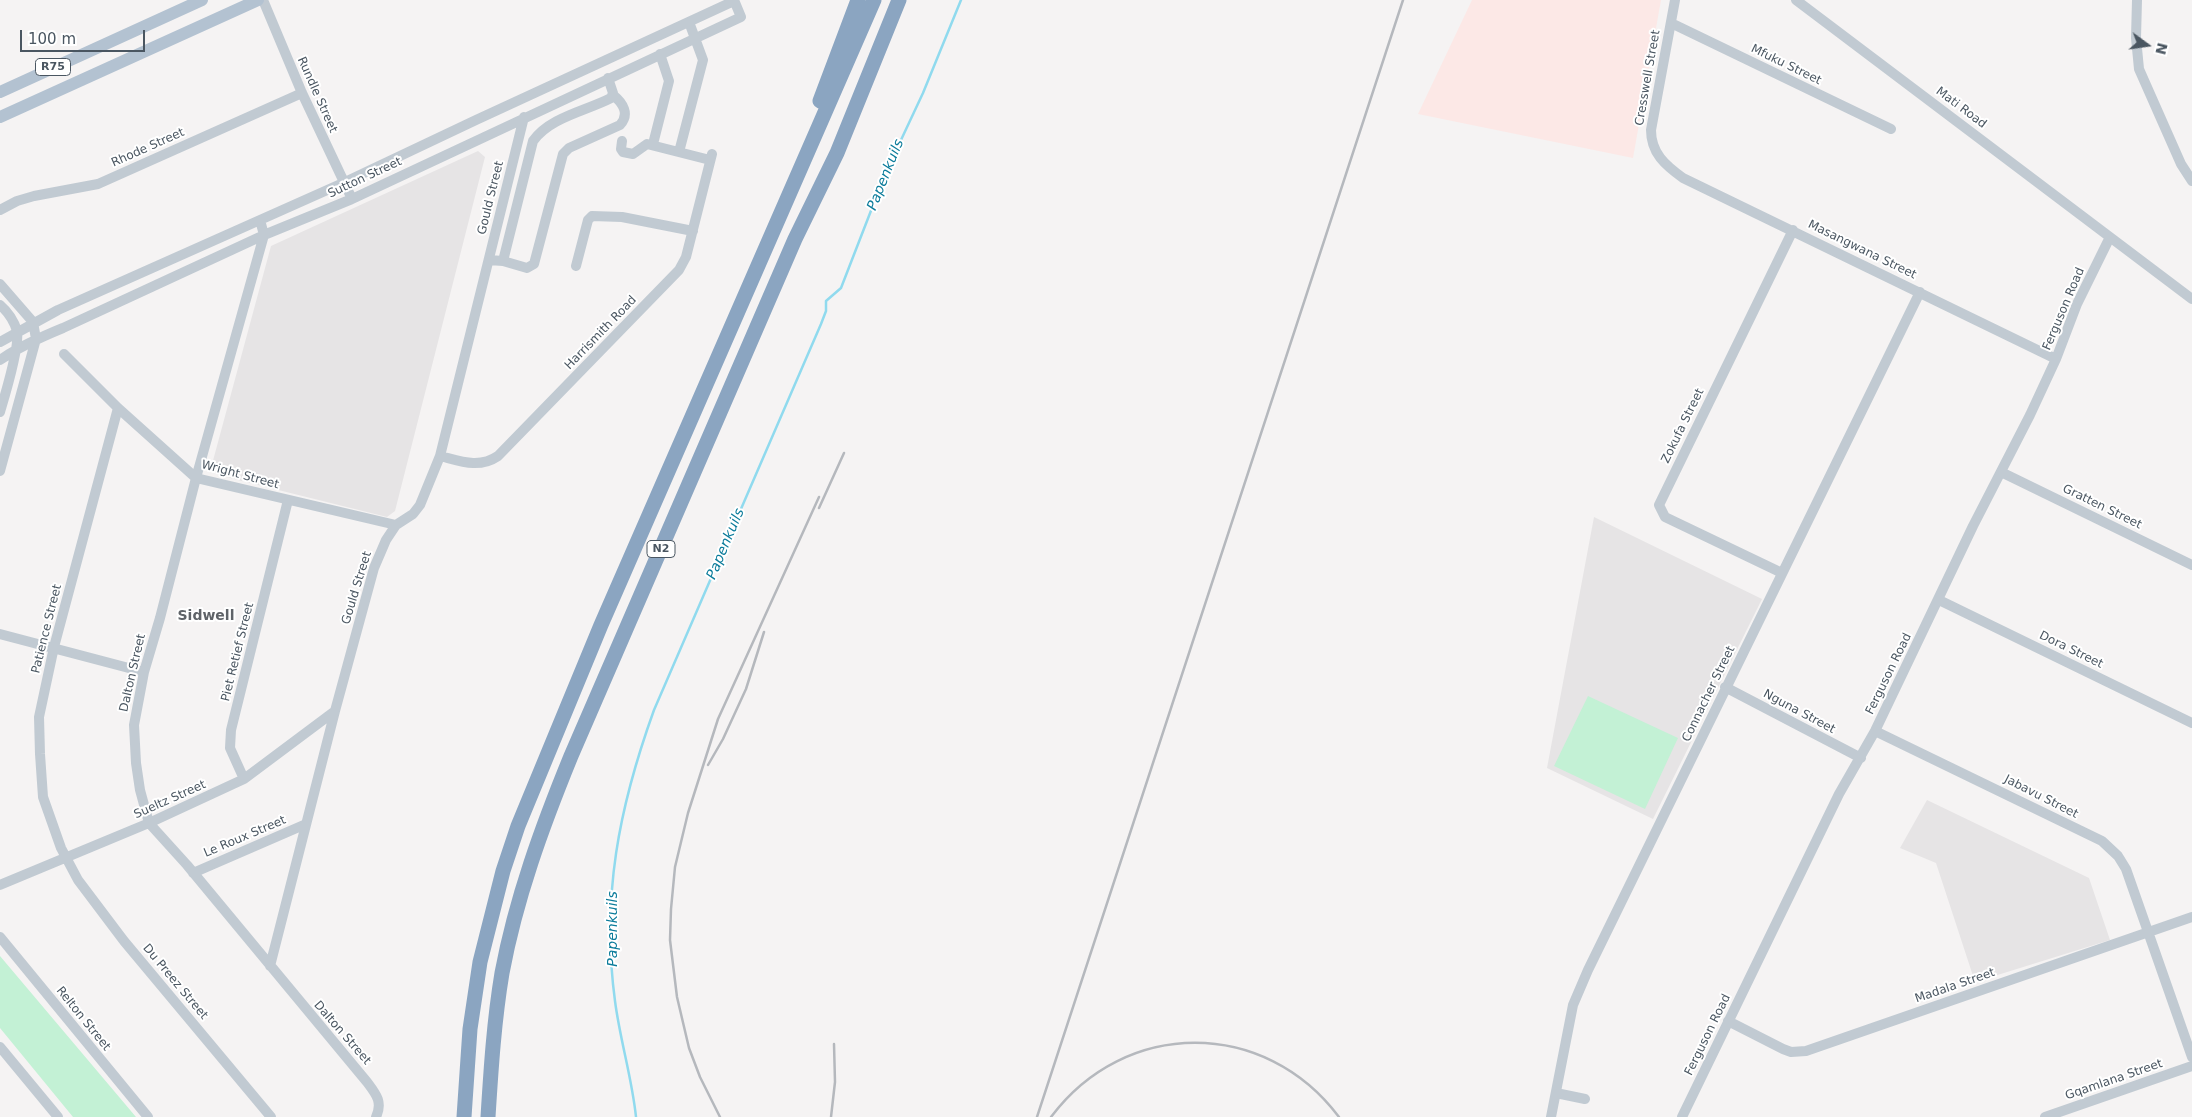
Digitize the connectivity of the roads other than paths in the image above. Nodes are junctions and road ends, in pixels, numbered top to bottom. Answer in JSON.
{"nodes":[{"id":1,"x":202,"y":0,"type":"edge"},
{"id":2,"x":258,"y":0,"type":"edge"},
{"id":3,"x":263,"y":0,"type":"edge"},
{"id":4,"x":858,"y":0,"type":"edge"},
{"id":5,"x":874,"y":0,"type":"edge"},
{"id":6,"x":900,"y":0,"type":"edge"},
{"id":7,"x":911,"y":0,"type":"edge"},
{"id":8,"x":1675,"y":0,"type":"edge"},
{"id":9,"x":1796,"y":0,"type":"edge"},
{"id":10,"x":2137,"y":0,"type":"edge"},
{"id":11,"x":734,"y":1,"type":"edge"},
{"id":12,"x":689,"y":22,"type":"junction"},
{"id":13,"x":1671,"y":23,"type":"junction"},
{"id":14,"x":696,"y":38,"type":"junction"},
{"id":15,"x":660,"y":54,"type":"junction"},
{"id":16,"x":608,"y":78,"type":"junction"},
{"id":17,"x":547,"y":87,"type":"junction"},
{"id":18,"x":0,"y":92,"type":"edge"},
{"id":19,"x":302,"y":93,"type":"junction"},
{"id":20,"x":613,"y":95,"type":"junction"},
{"id":21,"x":554,"y":103,"type":"junction"},
{"id":22,"x":0,"y":117,"type":"edge"},
{"id":23,"x":524,"y":117,"type":"junction"},
{"id":24,"x":476,"y":120,"type":"junction"},
{"id":25,"x":1891,"y":129,"type":"dead end"},
{"id":26,"x":483,"y":136,"type":"junction"},
{"id":27,"x":622,"y":141,"type":"dead end"},
{"id":28,"x":653,"y":144,"type":"junction"},
{"id":29,"x":679,"y":152,"type":"junction"},
{"id":30,"x":837,"y":153,"type":"junction"},
{"id":31,"x":1660,"y":159,"type":"joint"},
{"id":32,"x":2192,"y":181,"type":"edge"},
{"id":33,"x":343,"y":183,"type":"junction"},
{"id":34,"x":352,"y":199,"type":"junction"},
{"id":35,"x":0,"y":210,"type":"edge"},
{"id":36,"x":260,"y":220,"type":"junction"},
{"id":37,"x":774,"y":224,"type":"junction"},
{"id":38,"x":246,"y":226,"type":"junction"},
{"id":39,"x":1793,"y":230,"type":"junction"},
{"id":40,"x":693,"y":231,"type":"junction"},
{"id":41,"x":264,"y":236,"type":"junction"},
{"id":42,"x":2110,"y":237,"type":"junction"},
{"id":43,"x":253,"y":241,"type":"junction"},
{"id":44,"x":258,"y":254,"type":"junction"},
{"id":45,"x":489,"y":260,"type":"junction"},
{"id":46,"x":503,"y":261,"type":"junction"},
{"id":47,"x":576,"y":266,"type":"dead end"},
{"id":48,"x":0,"y":284,"type":"edge"},
{"id":49,"x":1920,"y":292,"type":"junction"},
{"id":50,"x":2192,"y":299,"type":"edge"},
{"id":51,"x":0,"y":305,"type":"edge"},
{"id":52,"x":33,"y":322,"type":"junction"},
{"id":53,"x":17,"y":332,"type":"junction"},
{"id":54,"x":36,"y":339,"type":"junction"},
{"id":55,"x":0,"y":342,"type":"edge"},
{"id":56,"x":16,"y":349,"type":"junction"},
{"id":57,"x":64,"y":354,"type":"dead end"},
{"id":58,"x":2056,"y":359,"type":"junction"},
{"id":59,"x":0,"y":360,"type":"edge"},
{"id":60,"x":1,"y":404,"type":"edge"},
{"id":61,"x":118,"y":408,"type":"junction"},
{"id":62,"x":440,"y":456,"type":"junction"},
{"id":63,"x":0,"y":471,"type":"edge"},
{"id":64,"x":2001,"y":472,"type":"junction"},
{"id":65,"x":196,"y":478,"type":"junction"},
{"id":66,"x":288,"y":500,"type":"junction"},
{"id":67,"x":396,"y":525,"type":"junction"},
{"id":68,"x":2192,"y":565,"type":"edge"},
{"id":69,"x":1782,"y":573,"type":"junction"},
{"id":70,"x":1939,"y":600,"type":"junction"},
{"id":71,"x":0,"y":634,"type":"edge"},
{"id":72,"x":54,"y":647,"type":"junction"},
{"id":73,"x":144,"y":672,"type":"junction"},
{"id":74,"x":1726,"y":687,"type":"junction"},
{"id":75,"x":335,"y":710,"type":"junction"},
{"id":76,"x":2192,"y":723,"type":"edge"},
{"id":77,"x":1875,"y":731,"type":"junction"},
{"id":78,"x":1861,"y":758,"type":"junction"},
{"id":79,"x":244,"y":779,"type":"junction"},
{"id":80,"x":149,"y":823,"type":"junction"},
{"id":81,"x":306,"y":824,"type":"junction"},
{"id":82,"x":65,"y":858,"type":"junction"},
{"id":83,"x":193,"y":873,"type":"junction"},
{"id":84,"x":0,"y":885,"type":"edge"},
{"id":85,"x":2192,"y":917,"type":"edge"},
{"id":86,"x":2148,"y":932,"type":"junction"},
{"id":87,"x":0,"y":937,"type":"edge"},
{"id":88,"x":270,"y":966,"type":"junction"},
{"id":89,"x":1728,"y":1021,"type":"junction"},
{"id":90,"x":1,"y":1050,"type":"edge"},
{"id":91,"x":2192,"y":1057,"type":"edge"},
{"id":92,"x":2192,"y":1066,"type":"edge"},
{"id":93,"x":1556,"y":1093,"type":"junction"},
{"id":94,"x":1585,"y":1098,"type":"dead end"},
{"id":95,"x":58,"y":1117,"type":"edge"},
{"id":96,"x":148,"y":1117,"type":"edge"},
{"id":97,"x":272,"y":1117,"type":"edge"},
{"id":98,"x":376,"y":1117,"type":"edge"},
{"id":99,"x":464,"y":1117,"type":"edge"},
{"id":100,"x":488,"y":1117,"type":"edge"},
{"id":101,"x":1551,"y":1117,"type":"edge"},
{"id":102,"x":1682,"y":1117,"type":"edge"},
{"id":103,"x":2045,"y":1117,"type":"edge"}],
"edges":[{"from":1,"to":18,"type":"main road","number":"R75"},
{"from":2,"to":22,"type":"main road","number":"R75"},
{"from":3,"to":19,"type":"street","name":"Rundle Street"},
{"from":4,"to":37,"type":"highway"},
{"from":5,"to":37,"type":"highway","number":"N2"},
{"from":6,"to":30,"type":"highway","number":"N2"},
{"from":7,"to":30,"type":"highway"},
{"from":8,"to":13,"type":"street","name":"Cresswell Street"},
{"from":9,"to":42,"type":"street","name":"Mati Road"},
{"from":10,"to":32,"type":"street"},
{"from":11,"to":12,"type":"street","name":"Sutton Street"},
{"from":11,"to":14,"type":"street","name":"Sutton Street"},
{"from":12,"to":14,"type":"street"},
{"from":12,"to":17,"type":"street","name":"Sutton Street"},
{"from":13,"to":25,"type":"street","name":"Mfuku Street"},
{"from":13,"to":31,"type":"street","name":"Cresswell Street"},
{"from":14,"to":15,"type":"street","name":"Sutton Street"},
{"from":14,"to":29,"type":"street"},
{"from":15,"to":16,"type":"street","name":"Sutton Street"},
{"from":15,"to":28,"type":"street"},
{"from":16,"to":20,"type":"street"},
{"from":16,"to":21,"type":"street","name":"Sutton Street"},
{"from":17,"to":21,"type":"street"},
{"from":17,"to":24,"type":"street","name":"Sutton Street"},
{"from":19,"to":33,"type":"street","name":"Rundle Street"},
{"from":19,"to":35,"type":"street","name":"Rhode Street"},
{"from":20,"to":46,"type":"street"},
{"from":20,"to":46,"type":"street"},
{"from":21,"to":23,"type":"street","name":"Sutton Street"},
{"from":23,"to":26,"type":"street","name":"Sutton Street"},
{"from":23,"to":45,"type":"street","name":"Gould Street"},
{"from":24,"to":26,"type":"street"},
{"from":24,"to":33,"type":"street","name":"Sutton Street"},
{"from":26,"to":34,"type":"street","name":"Sutton Street"},
{"from":27,"to":28,"type":"street"},
{"from":28,"to":29,"type":"street"},
{"from":29,"to":40,"type":"street","name":"Harrismith Road"},
{"from":30,"to":100,"type":"highway","number":"N2"},
{"from":31,"to":39,"type":"street","name":"Masangwana Street"},
{"from":33,"to":34,"type":"street","name":"Rundle Street"},
{"from":33,"to":36,"type":"street","name":"Sutton Street"},
{"from":34,"to":41,"type":"street","name":"Sutton Street"},
{"from":36,"to":38,"type":"street","name":"Sutton Street"},
{"from":36,"to":41,"type":"street"},
{"from":37,"to":99,"type":"highway","number":"N2"},
{"from":38,"to":43,"type":"street"},
{"from":38,"to":52,"type":"street","name":"Sutton Street"},
{"from":39,"to":49,"type":"street","name":"Masangwana Street"},
{"from":39,"to":69,"type":"street","name":"Zokufa Street"},
{"from":40,"to":47,"type":"street"},
{"from":40,"to":62,"type":"street","name":"Harrismith Road"},
{"from":41,"to":43,"type":"street","name":"Sutton Street"},
{"from":41,"to":44,"type":"street","name":"Dalton Street"},
{"from":42,"to":50,"type":"street","name":"Mati Road"},
{"from":42,"to":58,"type":"street","name":"Ferguson Road"},
{"from":43,"to":44,"type":"street"},
{"from":43,"to":54,"type":"street","name":"Sutton Street"},
{"from":44,"to":65,"type":"street","name":"Dalton Street"},
{"from":45,"to":46,"type":"street"},
{"from":45,"to":62,"type":"street","name":"Gould Street"},
{"from":48,"to":52,"type":"street"},
{"from":49,"to":58,"type":"street","name":"Masangwana Street"},
{"from":49,"to":69,"type":"street","name":"Connacher Street"},
{"from":51,"to":53,"type":"street"},
{"from":52,"to":53,"type":"street","name":"Sutton Street"},
{"from":52,"to":54,"type":"street"},
{"from":53,"to":55,"type":"street","name":"Sutton Street"},
{"from":53,"to":56,"type":"street"},
{"from":54,"to":56,"type":"street","name":"Sutton Street"},
{"from":54,"to":63,"type":"street"},
{"from":56,"to":59,"type":"street","name":"Sutton Street"},
{"from":56,"to":60,"type":"street"},
{"from":57,"to":61,"type":"street","name":"Wright Street"},
{"from":58,"to":64,"type":"street","name":"Ferguson Road"},
{"from":61,"to":65,"type":"street","name":"Wright Street"},
{"from":61,"to":72,"type":"street","name":"Patience Street"},
{"from":62,"to":67,"type":"street","name":"Gould Street"},
{"from":64,"to":68,"type":"street","name":"Gratten Street"},
{"from":64,"to":70,"type":"street","name":"Ferguson Road"},
{"from":65,"to":66,"type":"street","name":"Wright Street"},
{"from":65,"to":73,"type":"street","name":"Dalton Street"},
{"from":66,"to":67,"type":"street","name":"Wright Street"},
{"from":66,"to":79,"type":"street","name":"Piet Retief Street"},
{"from":67,"to":75,"type":"street","name":"Gould Street"},
{"from":69,"to":74,"type":"street","name":"Connacher Street"},
{"from":70,"to":76,"type":"street","name":"Dora Street"},
{"from":70,"to":77,"type":"street","name":"Ferguson Road"},
{"from":71,"to":72,"type":"street"},
{"from":72,"to":73,"type":"street"},
{"from":72,"to":82,"type":"street","name":"Patience Street"},
{"from":73,"to":80,"type":"street","name":"Dalton Street"},
{"from":74,"to":78,"type":"street","name":"Nguna Street"},
{"from":74,"to":93,"type":"street","name":"Connacher Street"},
{"from":75,"to":79,"type":"street","name":"Sueltz Street"},
{"from":75,"to":81,"type":"street","name":"Gould Street"},
{"from":77,"to":78,"type":"street","name":"Ferguson Road"},
{"from":77,"to":86,"type":"street","name":"Jabavu Street"},
{"from":78,"to":89,"type":"street","name":"Ferguson Road"},
{"from":79,"to":80,"type":"street","name":"Sueltz Street"},
{"from":80,"to":82,"type":"street","name":"Sueltz Street"},
{"from":80,"to":83,"type":"street","name":"Dalton Street"},
{"from":81,"to":83,"type":"street","name":"Le Roux Street"},
{"from":81,"to":88,"type":"street","name":"Gould Street"},
{"from":82,"to":84,"type":"street","name":"Sueltz Street"},
{"from":82,"to":97,"type":"street","name":"Du Preez Street"},
{"from":83,"to":88,"type":"street","name":"Dalton Street"},
{"from":85,"to":86,"type":"street","name":"Madala Street"},
{"from":86,"to":89,"type":"street","name":"Madala Street"},
{"from":86,"to":91,"type":"street","name":"Jabavu Street"},
{"from":87,"to":96,"type":"street","name":"Relton Street"},
{"from":88,"to":98,"type":"street","name":"Dalton Street"},
{"from":89,"to":102,"type":"street","name":"Ferguson Road"},
{"from":90,"to":95,"type":"street"},
{"from":92,"to":103,"type":"street","name":"Gqamlana Street"},
{"from":93,"to":94,"type":"street"},
{"from":93,"to":101,"type":"street","name":"Connacher Street"}]}
